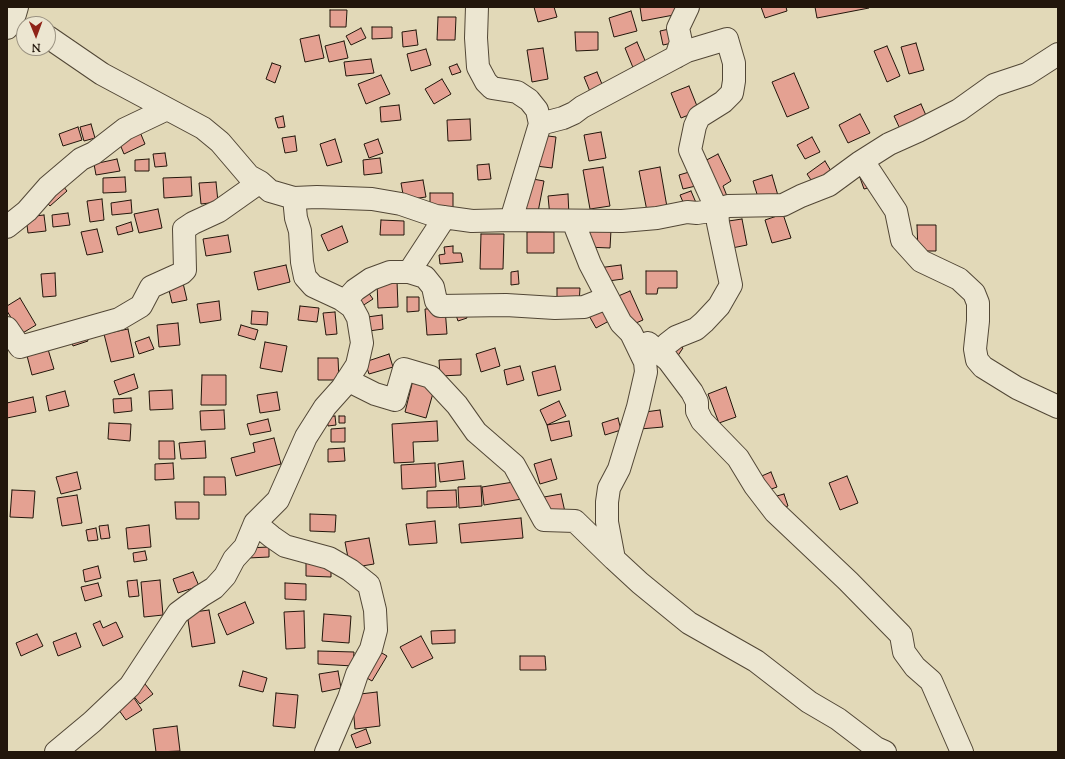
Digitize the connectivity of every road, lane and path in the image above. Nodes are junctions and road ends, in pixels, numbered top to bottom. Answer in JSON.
{"nodes":[{"id":1,"x":477,"y":7,"type":"edge"},
{"id":2,"x":688,"y":7,"type":"edge"},
{"id":3,"x":56,"y":42,"type":"edge"},
{"id":4,"x":1058,"y":54,"type":"edge"},
{"id":5,"x":676,"y":57,"type":"junction"},
{"id":6,"x":167,"y":109,"type":"junction"},
{"id":7,"x":540,"y":124,"type":"junction"},
{"id":8,"x":863,"y":161,"type":"junction"},
{"id":9,"x":260,"y":182,"type":"junction"},
{"id":10,"x":294,"y":198,"type":"junction"},
{"id":11,"x":717,"y":210,"type":"junction"},
{"id":12,"x":445,"y":218,"type":"junction"},
{"id":13,"x":511,"y":220,"type":"junction"},
{"id":14,"x":573,"y":221,"type":"junction"},
{"id":15,"x":7,"y":227,"type":"edge"},
{"id":16,"x":409,"y":272,"type":"junction"},
{"id":17,"x":607,"y":298,"type":"junction"},
{"id":18,"x":345,"y":301,"type":"junction"},
{"id":19,"x":7,"y":328,"type":"edge"},
{"id":20,"x":631,"y":333,"type":"junction"},
{"id":21,"x":659,"y":353,"type":"junction"},
{"id":22,"x":347,"y":380,"type":"junction"},
{"id":23,"x":1058,"y":407,"type":"edge"},
{"id":24,"x":255,"y":523,"type":"junction"},
{"id":25,"x":614,"y":559,"type":"junction"},
{"id":26,"x":56,"y":752,"type":"edge"},
{"id":27,"x":326,"y":752,"type":"edge"},
{"id":28,"x":885,"y":752,"type":"edge"},
{"id":29,"x":962,"y":752,"type":"edge"}],
"edges":[{"from":1,"to":7,"type":"street"},
{"from":2,"to":5,"type":"street"},
{"from":3,"to":6,"type":"street"},
{"from":4,"to":8,"type":"street"},
{"from":5,"to":7,"type":"street"},
{"from":5,"to":11,"type":"street"},
{"from":6,"to":9,"type":"street"},
{"from":6,"to":15,"type":"street"},
{"from":7,"to":13,"type":"street"},
{"from":8,"to":11,"type":"street"},
{"from":8,"to":23,"type":"street"},
{"from":9,"to":10,"type":"street"},
{"from":9,"to":19,"type":"street"},
{"from":10,"to":12,"type":"street"},
{"from":10,"to":18,"type":"street"},
{"from":11,"to":14,"type":"street"},
{"from":11,"to":21,"type":"street"},
{"from":12,"to":13,"type":"street"},
{"from":12,"to":16,"type":"street"},
{"from":13,"to":14,"type":"street"},
{"from":14,"to":17,"type":"street"},
{"from":16,"to":17,"type":"street"},
{"from":16,"to":18,"type":"street"},
{"from":17,"to":20,"type":"street"},
{"from":18,"to":22,"type":"street"},
{"from":20,"to":21,"type":"street"},
{"from":20,"to":25,"type":"street"},
{"from":21,"to":29,"type":"street"},
{"from":22,"to":24,"type":"street"},
{"from":22,"to":25,"type":"street"},
{"from":24,"to":26,"type":"street"},
{"from":24,"to":27,"type":"street"},
{"from":25,"to":28,"type":"street"}]}
